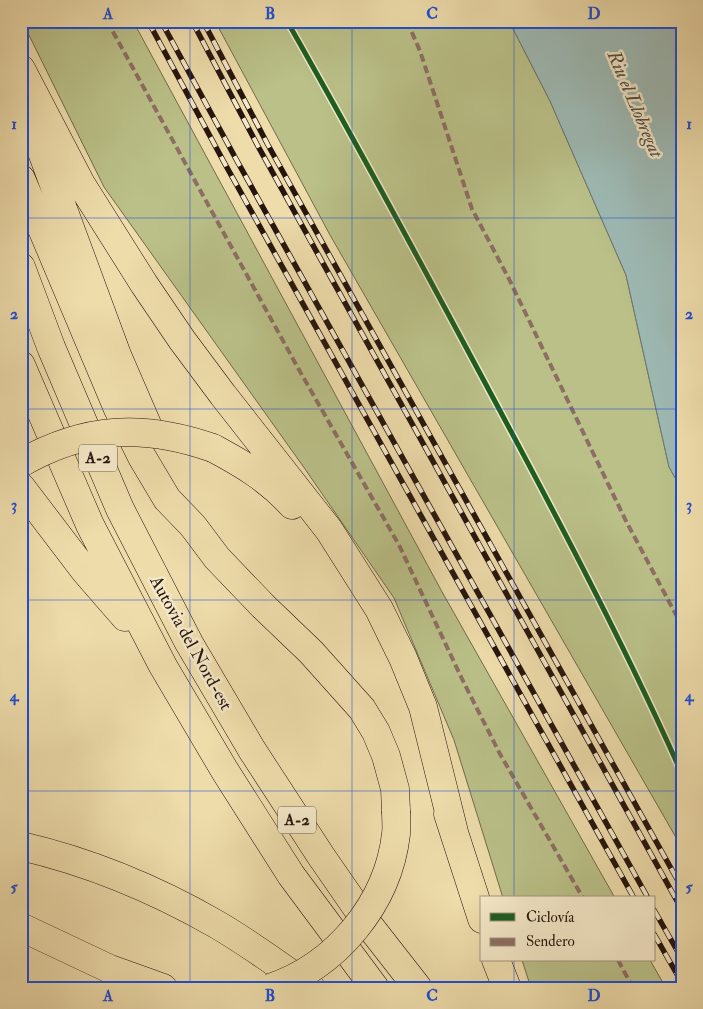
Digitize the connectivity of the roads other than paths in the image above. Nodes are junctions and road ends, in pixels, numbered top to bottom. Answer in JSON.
{"nodes":[{"id":1,"x":21,"y":69,"type":"edge"},
{"id":2,"x":21,"y":97,"type":"edge"},
{"id":3,"x":21,"y":180,"type":"edge"},
{"id":4,"x":21,"y":267,"type":"edge"},
{"id":5,"x":21,"y":365,"type":"edge"},
{"id":6,"x":21,"y":463,"type":"edge"},
{"id":7,"x":21,"y":487,"type":"edge"},
{"id":8,"x":193,"y":526,"type":"junction"},
{"id":9,"x":156,"y":652,"type":"junction"},
{"id":10,"x":454,"y":832,"type":"junction"},
{"id":11,"x":21,"y":846,"type":"edge"},
{"id":12,"x":480,"y":913,"type":"edge"},
{"id":13,"x":21,"y":927,"type":"edge"},
{"id":14,"x":497,"y":962,"type":"edge"},
{"id":15,"x":163,"y":988,"type":"edge"},
{"id":16,"x":270,"y":988,"type":"edge"},
{"id":17,"x":311,"y":988,"type":"edge"},
{"id":18,"x":375,"y":988,"type":"edge"},
{"id":19,"x":418,"y":988,"type":"edge"},
{"id":20,"x":508,"y":988,"type":"edge"}],
"edges":[{"from":1,"to":10,"type":"highway"},
{"from":2,"to":8,"type":"highway"},
{"from":3,"to":8,"type":"highway"},
{"from":4,"to":19,"type":"highway","name":"Autovia del Nord-est","number":"A-2"},
{"from":5,"to":9,"type":"highway","name":"Autovia del Nord-est","number":"A-2"},
{"from":6,"to":10,"type":"highway","bridge":true},
{"from":7,"to":9,"type":"highway"},
{"from":8,"to":16,"type":"highway","bridge":true},
{"from":9,"to":18,"type":"highway","name":"Autovia del Nord-est","number":"A-2"},
{"from":10,"to":12,"type":"highway"},
{"from":11,"to":17,"type":"highway"},
{"from":13,"to":15,"type":"highway"},
{"from":14,"to":20,"type":"highway"}]}
